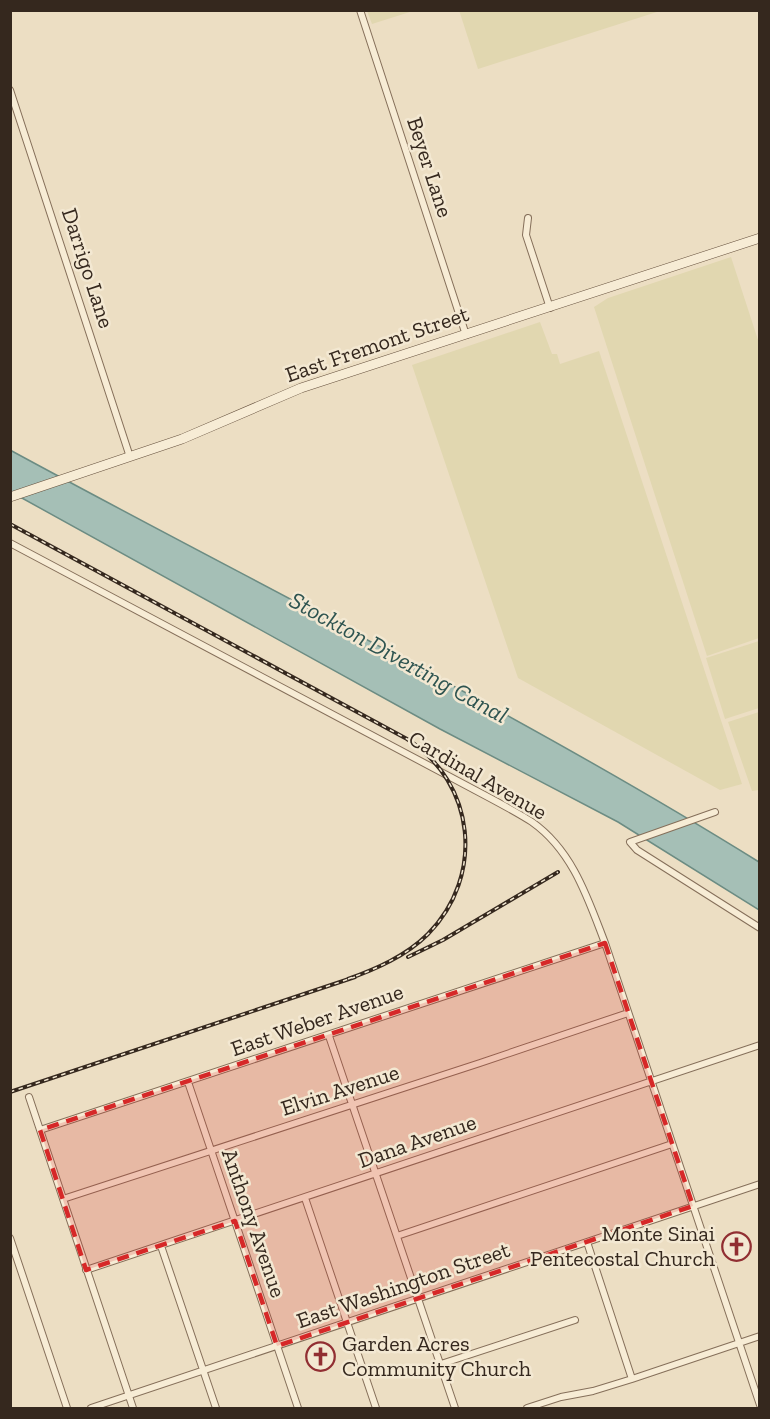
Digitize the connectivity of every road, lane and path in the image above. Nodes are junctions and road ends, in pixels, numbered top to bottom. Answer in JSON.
{"nodes":[{"id":1,"x":360,"y":10,"type":"edge"},
{"id":2,"x":10,"y":90,"type":"edge"},
{"id":3,"x":528,"y":218,"type":"dead end"},
{"id":4,"x":759,"y":238,"type":"edge"},
{"id":5,"x":550,"y":308,"type":"junction"},
{"id":6,"x":466,"y":335,"type":"junction"},
{"id":7,"x":130,"y":457,"type":"junction"},
{"id":8,"x":10,"y":497,"type":"edge"},
{"id":9,"x":10,"y":543,"type":"edge"},
{"id":10,"x":716,"y":812,"type":"dead end"},
{"id":11,"x":759,"y":928,"type":"edge"},
{"id":12,"x":605,"y":943,"type":"junction"},
{"id":13,"x":628,"y":1013,"type":"junction"},
{"id":14,"x":329,"y":1036,"type":"junction"},
{"id":15,"x":759,"y":1045,"type":"edge"},
{"id":16,"x":651,"y":1081,"type":"junction"},
{"id":17,"x":188,"y":1082,"type":"junction"},
{"id":18,"x":29,"y":1097,"type":"dead end"},
{"id":19,"x":352,"y":1105,"type":"junction"},
{"id":20,"x":40,"y":1130,"type":"junction"},
{"id":21,"x":672,"y":1144,"type":"junction"},
{"id":22,"x":211,"y":1151,"type":"junction"},
{"id":23,"x":376,"y":1173,"type":"junction"},
{"id":24,"x":759,"y":1184,"type":"edge"},
{"id":25,"x":305,"y":1198,"type":"junction"},
{"id":26,"x":63,"y":1199,"type":"junction"},
{"id":27,"x":693,"y":1206,"type":"junction"},
{"id":28,"x":235,"y":1221,"type":"junction"},
{"id":29,"x":397,"y":1236,"type":"junction"},
{"id":30,"x":10,"y":1238,"type":"edge"},
{"id":31,"x":587,"y":1242,"type":"junction"},
{"id":32,"x":161,"y":1246,"type":"junction"},
{"id":33,"x":86,"y":1269,"type":"junction"},
{"id":34,"x":418,"y":1299,"type":"junction"},
{"id":35,"x":575,"y":1320,"type":"dead end"},
{"id":36,"x":348,"y":1322,"type":"junction"},
{"id":37,"x":759,"y":1336,"type":"edge"},
{"id":38,"x":739,"y":1343,"type":"junction"},
{"id":39,"x":277,"y":1346,"type":"junction"},
{"id":40,"x":441,"y":1364,"type":"junction"},
{"id":41,"x":203,"y":1371,"type":"junction"},
{"id":42,"x":632,"y":1379,"type":"junction"},
{"id":43,"x":129,"y":1396,"type":"junction"},
{"id":44,"x":759,"y":1405,"type":"edge"},
{"id":45,"x":67,"y":1408,"type":"edge"},
{"id":46,"x":91,"y":1408,"type":"edge"},
{"id":47,"x":133,"y":1408,"type":"edge"},
{"id":48,"x":216,"y":1408,"type":"edge"},
{"id":49,"x":298,"y":1408,"type":"edge"},
{"id":50,"x":376,"y":1408,"type":"edge"},
{"id":51,"x":455,"y":1408,"type":"edge"},
{"id":52,"x":527,"y":1408,"type":"edge"}],
"edges":[{"from":1,"to":6,"type":"street","name":"Beyer Lane"},
{"from":2,"to":7,"type":"street","name":"Darrigo Lane"},
{"from":3,"to":5,"type":"street"},
{"from":4,"to":5,"type":"main road","name":"East Fremont Street"},
{"from":5,"to":6,"type":"main road","name":"East Fremont Street"},
{"from":6,"to":7,"type":"main road","name":"East Fremont Street"},
{"from":7,"to":8,"type":"main road","name":"East Fremont Street"},
{"from":9,"to":12,"type":"street","name":"Cardinal Avenue"},
{"from":10,"to":11,"type":"street"},
{"from":12,"to":13,"type":"street","name":"Cardinal Avenue"},
{"from":12,"to":14,"type":"street","name":"East Weber Avenue"},
{"from":13,"to":16,"type":"street","name":"Cardinal Avenue"},
{"from":13,"to":19,"type":"street","name":"Elvin Avenue"},
{"from":14,"to":17,"type":"street","name":"East Weber Avenue"},
{"from":14,"to":19,"type":"street"},
{"from":15,"to":16,"type":"street","name":"Dana Avenue"},
{"from":16,"to":21,"type":"street","name":"Cardinal Avenue"},
{"from":16,"to":23,"type":"street","name":"Dana Avenue"},
{"from":17,"to":20,"type":"street","name":"East Weber Avenue"},
{"from":17,"to":22,"type":"street","name":"Anthony Avenue"},
{"from":18,"to":20,"type":"street"},
{"from":19,"to":22,"type":"street","name":"Elvin Avenue"},
{"from":19,"to":23,"type":"street"},
{"from":20,"to":26,"type":"street"},
{"from":21,"to":27,"type":"street","name":"Cardinal Avenue"},
{"from":21,"to":29,"type":"street"},
{"from":22,"to":26,"type":"street","name":"Elvin Avenue"},
{"from":22,"to":28,"type":"street","name":"Anthony Avenue"},
{"from":23,"to":25,"type":"street","name":"Dana Avenue"},
{"from":23,"to":29,"type":"street"},
{"from":24,"to":27,"type":"street","name":"East Washington Street"},
{"from":25,"to":28,"type":"street","name":"Dana Avenue"},
{"from":25,"to":36,"type":"street"},
{"from":26,"to":33,"type":"street"},
{"from":27,"to":31,"type":"street","name":"East Washington Street"},
{"from":27,"to":38,"type":"street","name":"Cardinal Avenue"},
{"from":28,"to":32,"type":"street","name":"Dana Avenue"},
{"from":28,"to":39,"type":"street","name":"Anthony Avenue"},
{"from":29,"to":34,"type":"street"},
{"from":30,"to":45,"type":"street"},
{"from":31,"to":34,"type":"street","name":"East Washington Street"},
{"from":31,"to":42,"type":"street"},
{"from":32,"to":33,"type":"street","name":"Dana Avenue"},
{"from":32,"to":41,"type":"street"},
{"from":33,"to":43,"type":"street"},
{"from":34,"to":36,"type":"street","name":"East Washington Street"},
{"from":34,"to":40,"type":"street"},
{"from":35,"to":40,"type":"street"},
{"from":36,"to":39,"type":"street","name":"East Washington Street"},
{"from":36,"to":50,"type":"street"},
{"from":37,"to":38,"type":"street"},
{"from":38,"to":42,"type":"street"},
{"from":38,"to":44,"type":"street","name":"Cardinal Avenue"},
{"from":39,"to":41,"type":"street","name":"East Washington Street"},
{"from":39,"to":49,"type":"street","name":"Anthony Avenue"},
{"from":40,"to":51,"type":"street"},
{"from":41,"to":43,"type":"street","name":"East Washington Street"},
{"from":41,"to":48,"type":"street"},
{"from":42,"to":52,"type":"street"},
{"from":43,"to":46,"type":"street","name":"East Washington Street"},
{"from":43,"to":47,"type":"street"}]}
